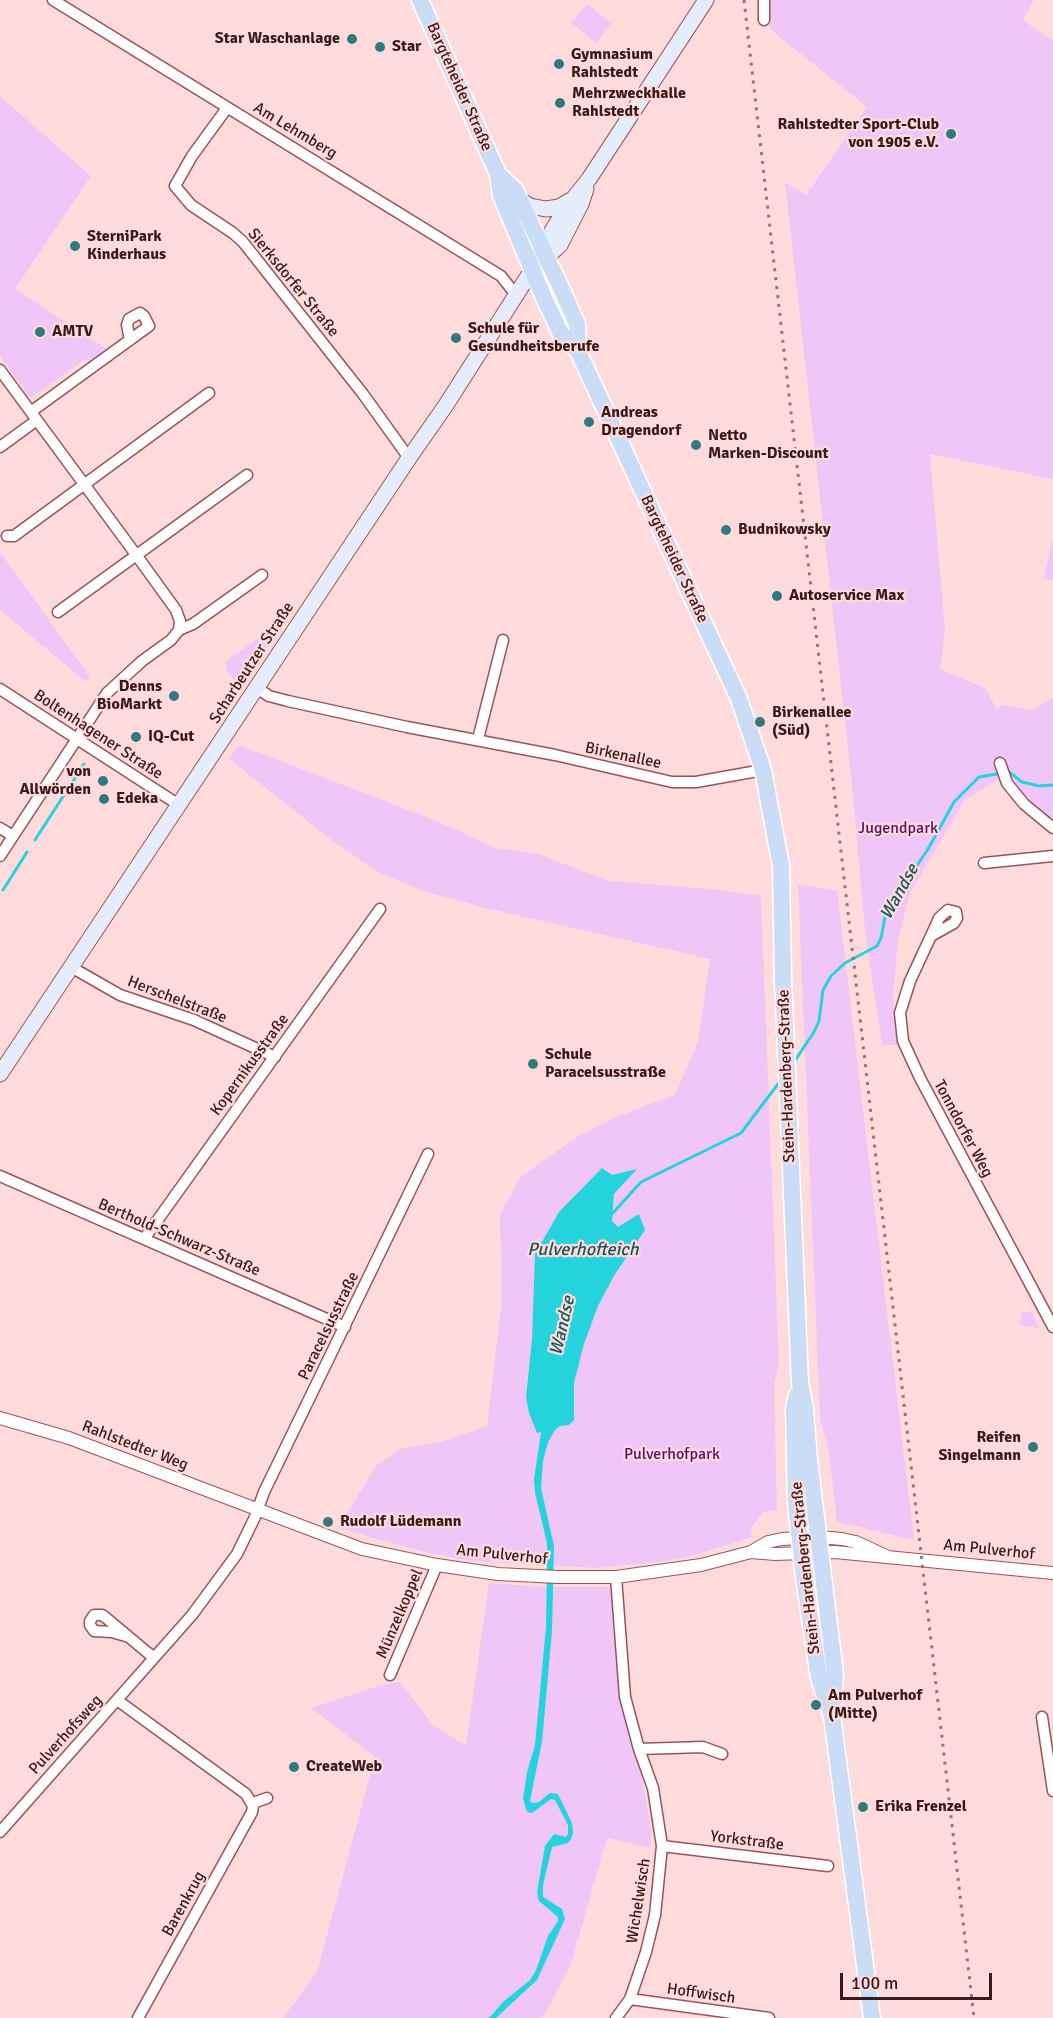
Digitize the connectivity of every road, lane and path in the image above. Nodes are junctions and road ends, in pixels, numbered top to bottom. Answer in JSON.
{"nodes":[{"id":1,"x":53,"y":0,"type":"edge"},
{"id":2,"x":420,"y":0,"type":"edge"},
{"id":3,"x":706,"y":0,"type":"edge"},
{"id":4,"x":764,"y":0,"type":"edge"},
{"id":5,"x":764,"y":20,"type":"dead end"},
{"id":6,"x":227,"y":108,"type":"junction"},
{"id":7,"x":498,"y":174,"type":"junction"},
{"id":8,"x":589,"y":179,"type":"junction"},
{"id":9,"x":519,"y":199,"type":"junction"},
{"id":10,"x":573,"y":199,"type":"junction"},
{"id":11,"x":545,"y":252,"type":"junction"},
{"id":12,"x":532,"y":270,"type":"junction"},
{"id":13,"x":516,"y":295,"type":"junction"},
{"id":14,"x":130,"y":340,"type":"dead end"},
{"id":15,"x":578,"y":351,"type":"junction"},
{"id":16,"x":0,"y":370,"type":"edge"},
{"id":17,"x":209,"y":393,"type":"dead end"},
{"id":18,"x":34,"y":416,"type":"junction"},
{"id":19,"x":0,"y":447,"type":"edge"},
{"id":20,"x":409,"y":458,"type":"junction"},
{"id":21,"x":247,"y":475,"type":"dead end"},
{"id":22,"x":86,"y":484,"type":"junction"},
{"id":23,"x":8,"y":536,"type":"dead end"},
{"id":24,"x":137,"y":556,"type":"junction"},
{"id":25,"x":262,"y":575,"type":"dead end"},
{"id":26,"x":58,"y":612,"type":"dead end"},
{"id":27,"x":178,"y":630,"type":"junction"},
{"id":28,"x":503,"y":640,"type":"dead end"},
{"id":29,"x":257,"y":688,"type":"junction"},
{"id":30,"x":0,"y":689,"type":"edge"},
{"id":31,"x":76,"y":739,"type":"junction"},
{"id":32,"x":478,"y":739,"type":"junction"},
{"id":33,"x":1000,"y":763,"type":"dead end"},
{"id":34,"x":763,"y":770,"type":"junction"},
{"id":35,"x":179,"y":805,"type":"junction"},
{"id":36,"x":0,"y":828,"type":"edge"},
{"id":37,"x":1053,"y":828,"type":"edge"},
{"id":38,"x":13,"y":836,"type":"junction"},
{"id":39,"x":0,"y":856,"type":"edge"},
{"id":40,"x":1053,"y":856,"type":"edge"},
{"id":41,"x":984,"y":862,"type":"dead end"},
{"id":42,"x":380,"y":909,"type":"dead end"},
{"id":43,"x":931,"y":936,"type":"dead end"},
{"id":44,"x":71,"y":967,"type":"junction"},
{"id":45,"x":275,"y":1058,"type":"junction"},
{"id":46,"x":0,"y":1074,"type":"edge"},
{"id":47,"x":428,"y":1154,"type":"dead end"},
{"id":48,"x":0,"y":1176,"type":"edge"},
{"id":49,"x":144,"y":1239,"type":"junction"},
{"id":50,"x":345,"y":1327,"type":"junction"},
{"id":51,"x":1053,"y":1327,"type":"edge"},
{"id":52,"x":800,"y":1383,"type":"junction"},
{"id":53,"x":0,"y":1418,"type":"edge"},
{"id":54,"x":257,"y":1510,"type":"junction"},
{"id":55,"x":819,"y":1544,"type":"junction"},
{"id":56,"x":801,"y":1545,"type":"junction"},
{"id":57,"x":437,"y":1565,"type":"junction"},
{"id":58,"x":1053,"y":1573,"type":"edge"},
{"id":59,"x":616,"y":1577,"type":"junction"},
{"id":60,"x":129,"y":1637,"type":"dead end"},
{"id":61,"x":154,"y":1657,"type":"junction"},
{"id":62,"x":390,"y":1675,"type":"dead end"},
{"id":63,"x":117,"y":1700,"type":"junction"},
{"id":64,"x":832,"y":1716,"type":"junction"},
{"id":65,"x":1042,"y":1717,"type":"dead end"},
{"id":66,"x":639,"y":1749,"type":"junction"},
{"id":67,"x":722,"y":1754,"type":"dead end"},
{"id":68,"x":1053,"y":1791,"type":"edge"},
{"id":69,"x":267,"y":1798,"type":"dead end"},
{"id":70,"x":253,"y":1803,"type":"junction"},
{"id":71,"x":0,"y":1832,"type":"edge"},
{"id":72,"x":662,"y":1846,"type":"junction"},
{"id":73,"x":828,"y":1866,"type":"dead end"},
{"id":74,"x":630,"y":1999,"type":"junction"},
{"id":75,"x":138,"y":2018,"type":"edge"},
{"id":76,"x":616,"y":2018,"type":"edge"},
{"id":77,"x":769,"y":2018,"type":"edge"},
{"id":78,"x":872,"y":2018,"type":"edge"}],
"edges":[{"from":1,"to":6,"type":"street","name":"Am Lehmberg"},
{"from":2,"to":7,"type":"main road","name":"Bargteheider Straße"},
{"from":3,"to":8,"type":"main road","name":"Scharbeutzer Straße"},
{"from":4,"to":5,"type":"street"},
{"from":6,"to":13,"type":"street","name":"Am Lehmberg"},
{"from":6,"to":20,"type":"street","name":"Sierksdorfer Straße"},
{"from":7,"to":9,"type":"main road","name":"Bargteheider Straße"},
{"from":7,"to":12,"type":"main road","name":"Bargteheider Straße"},
{"from":8,"to":10,"type":"main road","name":"Scharbeutzer Straße"},
{"from":8,"to":11,"type":"main road","name":"Scharbeutzer Straße"},
{"from":9,"to":10,"type":"main road"},
{"from":9,"to":11,"type":"main road","name":"Bargteheider Straße"},
{"from":10,"to":11,"type":"main road","name":"Scharbeutzer Straße"},
{"from":11,"to":12,"type":"main road","name":"Scharbeutzer Straße"},
{"from":11,"to":15,"type":"main road","name":"Bargteheider Straße"},
{"from":12,"to":13,"type":"main road","name":"Scharbeutzer Straße"},
{"from":12,"to":15,"type":"main road","name":"Bargteheider Straße"},
{"from":13,"to":20,"type":"main road","name":"Scharbeutzer Straße"},
{"from":14,"to":18,"type":"street"},
{"from":15,"to":34,"type":"main road","name":"Bargteheider Straße"},
{"from":16,"to":18,"type":"street"},
{"from":17,"to":22,"type":"street"},
{"from":18,"to":19,"type":"street"},
{"from":18,"to":22,"type":"street"},
{"from":20,"to":29,"type":"main road","name":"Scharbeutzer Straße"},
{"from":21,"to":24,"type":"street"},
{"from":22,"to":23,"type":"street"},
{"from":22,"to":24,"type":"street"},
{"from":24,"to":26,"type":"street"},
{"from":24,"to":27,"type":"street"},
{"from":25,"to":27,"type":"street"},
{"from":27,"to":31,"type":"street"},
{"from":28,"to":32,"type":"street"},
{"from":29,"to":32,"type":"street","name":"Birkenallee"},
{"from":29,"to":35,"type":"main road","name":"Scharbeutzer Straße"},
{"from":30,"to":31,"type":"street","name":"Boltenhagener Straße"},
{"from":31,"to":35,"type":"street","name":"Boltenhagener Straße"},
{"from":31,"to":38,"type":"street"},
{"from":32,"to":34,"type":"street","name":"Birkenallee"},
{"from":33,"to":37,"type":"street"},
{"from":34,"to":52,"type":"main road","name":"Stein-Hardenberg-Straße"},
{"from":35,"to":44,"type":"main road","name":"Scharbeutzer Straße"},
{"from":36,"to":38,"type":"street"},
{"from":38,"to":39,"type":"street"},
{"from":40,"to":41,"type":"street"},
{"from":42,"to":45,"type":"street","name":"Kopernikusstraße"},
{"from":43,"to":51,"type":"street","name":"Tonndorfer Weg"},
{"from":44,"to":45,"type":"street","name":"Herschelstraße"},
{"from":44,"to":46,"type":"main road","name":"Scharbeutzer Straße"},
{"from":45,"to":49,"type":"street","name":"Kopernikusstraße"},
{"from":47,"to":50,"type":"street","name":"Paracelsusstraße"},
{"from":48,"to":49,"type":"street","name":"Berthold-Schwarz-Straße"},
{"from":49,"to":50,"type":"street","name":"Berthold-Schwarz-Straße"},
{"from":50,"to":54,"type":"street","name":"Paracelsusstraße"},
{"from":52,"to":55,"type":"main road","name":"Stein-Hardenberg-Straße"},
{"from":52,"to":56,"type":"main road","name":"Stein-Hardenberg-Straße"},
{"from":53,"to":54,"type":"street","name":"Rahlstedter Weg"},
{"from":54,"to":57,"type":"street","name":"Am Pulverhof"},
{"from":54,"to":61,"type":"street","name":"Pulverhofsweg"},
{"from":55,"to":56,"type":"street","name":"Am Pulverhof"},
{"from":55,"to":58,"type":"street","name":"Am Pulverhof"},
{"from":55,"to":64,"type":"main road","name":"Stein-Hardenberg-Straße"},
{"from":56,"to":59,"type":"street","name":"Am Pulverhof"},
{"from":56,"to":64,"type":"main road","name":"Stein-Hardenberg-Straße"},
{"from":57,"to":59,"type":"street","name":"Am Pulverhof"},
{"from":57,"to":62,"type":"street","name":"Münzelkoppel"},
{"from":59,"to":66,"type":"street","name":"Wichelwisch"},
{"from":60,"to":61,"type":"street"},
{"from":61,"to":63,"type":"street","name":"Pulverhofsweg"},
{"from":63,"to":70,"type":"street"},
{"from":63,"to":71,"type":"street","name":"Pulverhofsweg"},
{"from":64,"to":78,"type":"main road","name":"Stein-Hardenberg-Straße"},
{"from":65,"to":68,"type":"street"},
{"from":66,"to":67,"type":"street"},
{"from":66,"to":72,"type":"street","name":"Wichelwisch"},
{"from":69,"to":70,"type":"street"},
{"from":70,"to":75,"type":"street","name":"Barenkrug"},
{"from":72,"to":73,"type":"street","name":"Yorkstraße"},
{"from":72,"to":74,"type":"street","name":"Wichelwisch"},
{"from":74,"to":76,"type":"street","name":"Wichelwisch"},
{"from":74,"to":77,"type":"street","name":"Hoffwisch"}]}
